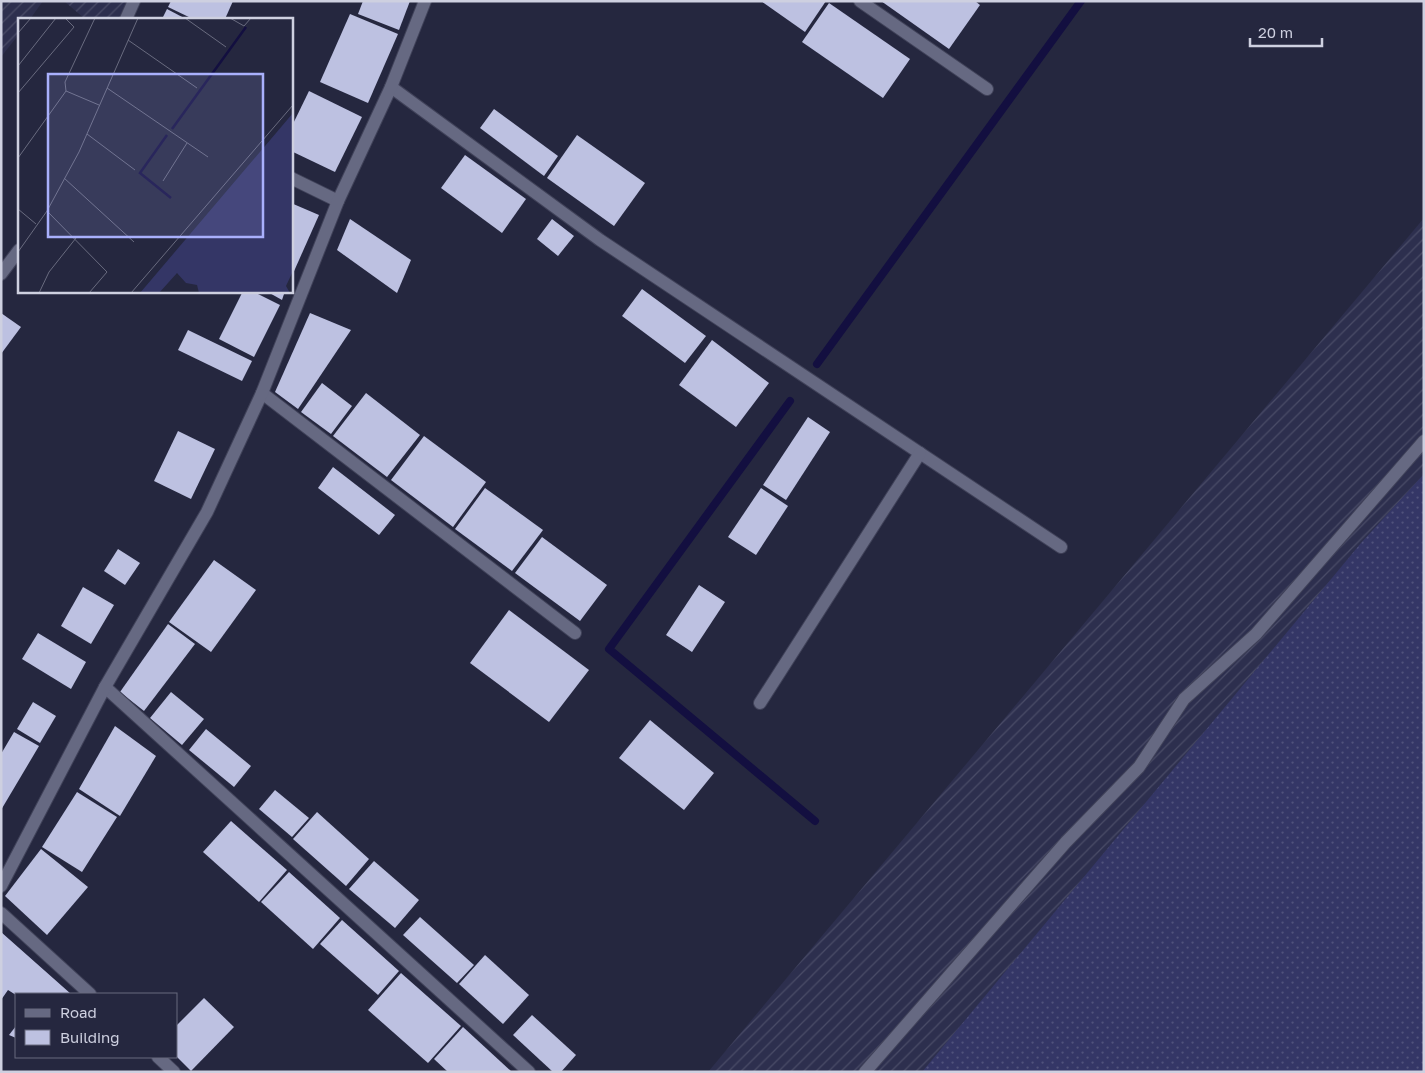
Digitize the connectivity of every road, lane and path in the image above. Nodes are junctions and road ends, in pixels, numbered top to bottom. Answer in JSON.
{"nodes":[{"id":1,"x":134,"y":1,"type":"edge"},
{"id":2,"x":425,"y":1,"type":"edge"},
{"id":3,"x":860,"y":1,"type":"edge"},
{"id":4,"x":126,"y":18,"type":"edge"},
{"id":5,"x":392,"y":87,"type":"junction"},
{"id":6,"x":987,"y":89,"type":"dead end"},
{"id":7,"x":292,"y":178,"type":"edge"},
{"id":8,"x":338,"y":200,"type":"junction"},
{"id":9,"x":18,"y":251,"type":"edge"},
{"id":10,"x":1,"y":274,"type":"edge"},
{"id":11,"x":262,"y":393,"type":"junction"},
{"id":12,"x":1424,"y":441,"type":"edge"},
{"id":13,"x":920,"y":453,"type":"junction"},
{"id":14,"x":1061,"y":547,"type":"dead end"},
{"id":15,"x":575,"y":633,"type":"dead end"},
{"id":16,"x":104,"y":686,"type":"junction"},
{"id":17,"x":760,"y":704,"type":"dead end"},
{"id":18,"x":1,"y":886,"type":"edge"},
{"id":19,"x":1,"y":913,"type":"edge"},
{"id":20,"x":89,"y":993,"type":"edge"},
{"id":21,"x":159,"y":1058,"type":"edge"},
{"id":22,"x":174,"y":1072,"type":"edge"},
{"id":23,"x":529,"y":1072,"type":"edge"},
{"id":24,"x":865,"y":1072,"type":"edge"}],
"edges":[{"from":1,"to":4,"type":"street"},
{"from":2,"to":5,"type":"street"},
{"from":3,"to":6,"type":"street"},
{"from":5,"to":8,"type":"street"},
{"from":5,"to":13,"type":"street"},
{"from":7,"to":8,"type":"street"},
{"from":8,"to":11,"type":"street"},
{"from":9,"to":10,"type":"street"},
{"from":11,"to":15,"type":"street"},
{"from":11,"to":16,"type":"street"},
{"from":12,"to":24,"type":"street"},
{"from":13,"to":14,"type":"street"},
{"from":13,"to":17,"type":"street"},
{"from":16,"to":18,"type":"street"},
{"from":16,"to":23,"type":"street"},
{"from":19,"to":20,"type":"street"},
{"from":21,"to":22,"type":"street"}]}
